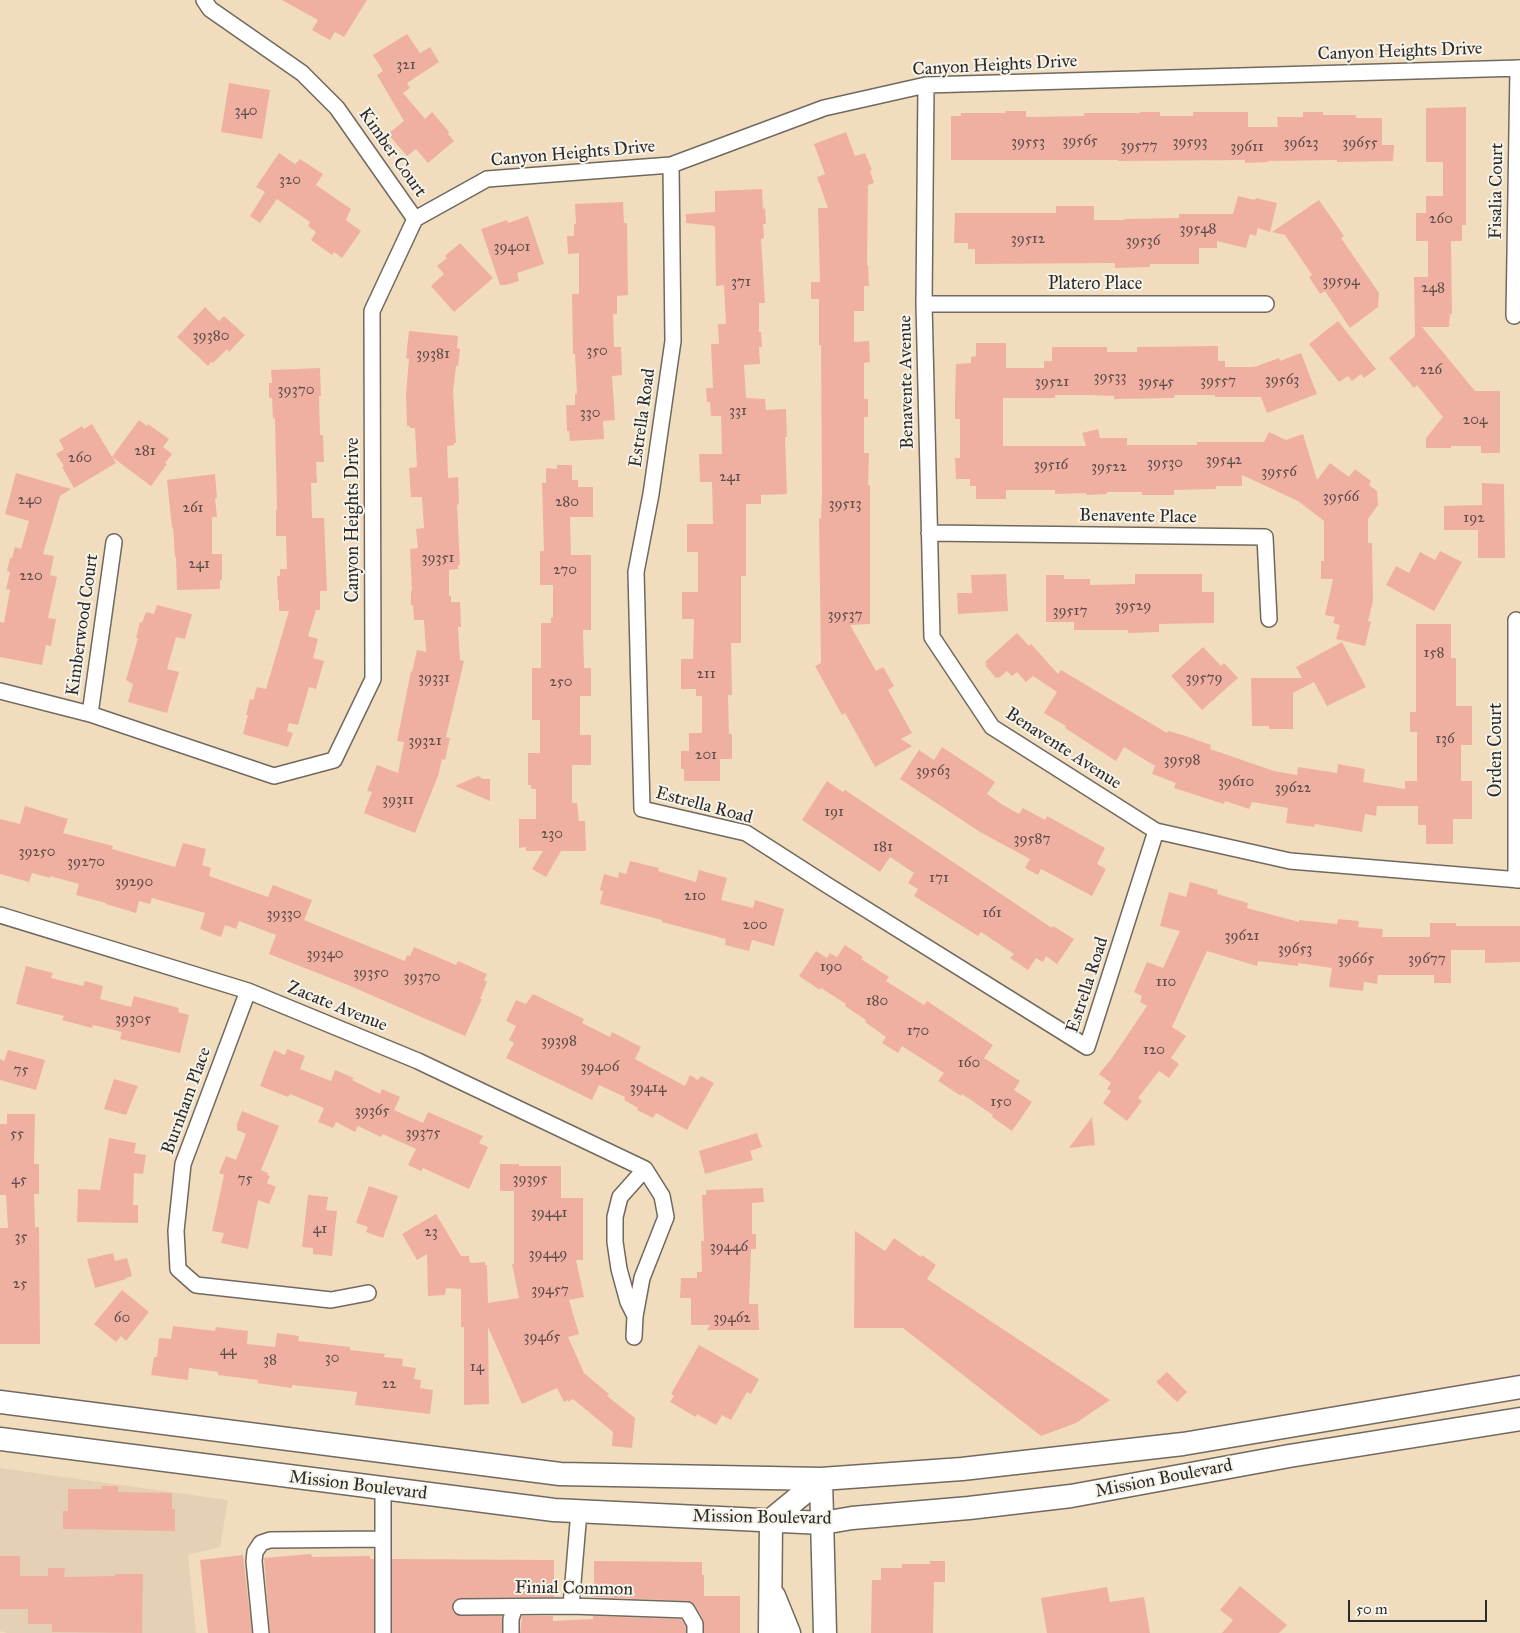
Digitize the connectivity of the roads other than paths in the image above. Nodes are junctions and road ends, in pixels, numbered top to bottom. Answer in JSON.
{"nodes":[{"id":1,"x":204,"y":0,"type":"edge"},
{"id":2,"x":1519,"y":68,"type":"edge"},
{"id":3,"x":926,"y":85,"type":"junction"},
{"id":4,"x":671,"y":165,"type":"junction"},
{"id":5,"x":416,"y":219,"type":"junction"},
{"id":6,"x":924,"y":304,"type":"junction"},
{"id":7,"x":1266,"y":304,"type":"dead end"},
{"id":8,"x":1514,"y":316,"type":"dead end"},
{"id":9,"x":929,"y":534,"type":"junction"},
{"id":10,"x":114,"y":542,"type":"dead end"},
{"id":11,"x":1269,"y":618,"type":"dead end"},
{"id":12,"x":1516,"y":620,"type":"dead end"},
{"id":13,"x":0,"y":691,"type":"edge"},
{"id":14,"x":90,"y":714,"type":"junction"},
{"id":15,"x":1156,"y":832,"type":"junction"},
{"id":16,"x":1518,"y":880,"type":"edge"},
{"id":17,"x":0,"y":915,"type":"edge"},
{"id":18,"x":248,"y":991,"type":"junction"},
{"id":19,"x":645,"y":1169,"type":"junction"},
{"id":20,"x":368,"y":1293,"type":"dead end"},
{"id":21,"x":635,"y":1316,"type":"junction"},
{"id":22,"x":634,"y":1336,"type":"dead end"},
{"id":23,"x":1520,"y":1388,"type":"edge"},
{"id":24,"x":0,"y":1402,"type":"edge"},
{"id":25,"x":1520,"y":1419,"type":"edge"},
{"id":26,"x":0,"y":1440,"type":"edge"},
{"id":27,"x":821,"y":1478,"type":"junction"},
{"id":28,"x":383,"y":1489,"type":"junction"},
{"id":29,"x":579,"y":1511,"type":"junction"},
{"id":30,"x":771,"y":1520,"type":"junction"},
{"id":31,"x":823,"y":1523,"type":"junction"},
{"id":32,"x":384,"y":1539,"type":"junction"},
{"id":33,"x":770,"y":1583,"type":"junction"},
{"id":34,"x":571,"y":1606,"type":"junction"},
{"id":35,"x":461,"y":1607,"type":"dead end"},
{"id":36,"x":515,"y":1607,"type":"junction"},
{"id":37,"x":261,"y":1633,"type":"edge"},
{"id":38,"x":383,"y":1633,"type":"edge"},
{"id":39,"x":511,"y":1633,"type":"edge"},
{"id":40,"x":695,"y":1633,"type":"edge"},
{"id":41,"x":770,"y":1633,"type":"edge"},
{"id":42,"x":789,"y":1633,"type":"edge"},
{"id":43,"x":825,"y":1633,"type":"edge"}],
"edges":[{"from":1,"to":5,"type":"street","name":"Kimber Court"},
{"from":2,"to":3,"type":"street","name":"Canyon Heights Drive"},
{"from":2,"to":8,"type":"street","name":"Fisalia Court"},
{"from":3,"to":4,"type":"street","name":"Canyon Heights Drive"},
{"from":3,"to":6,"type":"street","name":"Benavente Avenue"},
{"from":4,"to":5,"type":"street","name":"Canyon Heights Drive"},
{"from":4,"to":15,"type":"street","name":"Estrella Road"},
{"from":5,"to":14,"type":"street","name":"Canyon Heights Drive"},
{"from":6,"to":7,"type":"street","name":"Platero Place"},
{"from":6,"to":9,"type":"street","name":"Benavente Avenue"},
{"from":9,"to":11,"type":"street","name":"Benavente Place"},
{"from":9,"to":15,"type":"street","name":"Benavente Avenue"},
{"from":10,"to":14,"type":"street","name":"Kimberwood Court"},
{"from":12,"to":16,"type":"street","name":"Orden Court"},
{"from":13,"to":14,"type":"street","name":"Canyon Heights Drive"},
{"from":15,"to":16,"type":"street","name":"Benavente Avenue"},
{"from":17,"to":18,"type":"street","name":"Zacate Avenue"},
{"from":18,"to":19,"type":"street","name":"Zacate Avenue"},
{"from":18,"to":20,"type":"street","name":"Burnham Place"},
{"from":19,"to":21,"type":"street"},
{"from":19,"to":21,"type":"street"},
{"from":21,"to":22,"type":"street"},
{"from":23,"to":27,"type":"main road","name":"Mission Boulevard"},
{"from":24,"to":27,"type":"main road","name":"Mission Boulevard"},
{"from":25,"to":31,"type":"main road","name":"Mission Boulevard"},
{"from":26,"to":28,"type":"main road","name":"Mission Boulevard"},
{"from":27,"to":30,"type":"main road"},
{"from":27,"to":31,"type":"main road"},
{"from":28,"to":29,"type":"main road","name":"Mission Boulevard"},
{"from":28,"to":32,"type":"street"},
{"from":29,"to":30,"type":"main road","name":"Mission Boulevard"},
{"from":29,"to":34,"type":"street"},
{"from":30,"to":31,"type":"main road","name":"Mission Boulevard"},
{"from":30,"to":33,"type":"main road"},
{"from":31,"to":43,"type":"main road"},
{"from":32,"to":37,"type":"street"},
{"from":32,"to":38,"type":"street"},
{"from":33,"to":41,"type":"main road"},
{"from":33,"to":42,"type":"main road"},
{"from":34,"to":36,"type":"street","name":"Finial Common"},
{"from":34,"to":40,"type":"street","name":"Finial Common"},
{"from":35,"to":36,"type":"street","name":"Finial Common"},
{"from":36,"to":39,"type":"street"}]}
